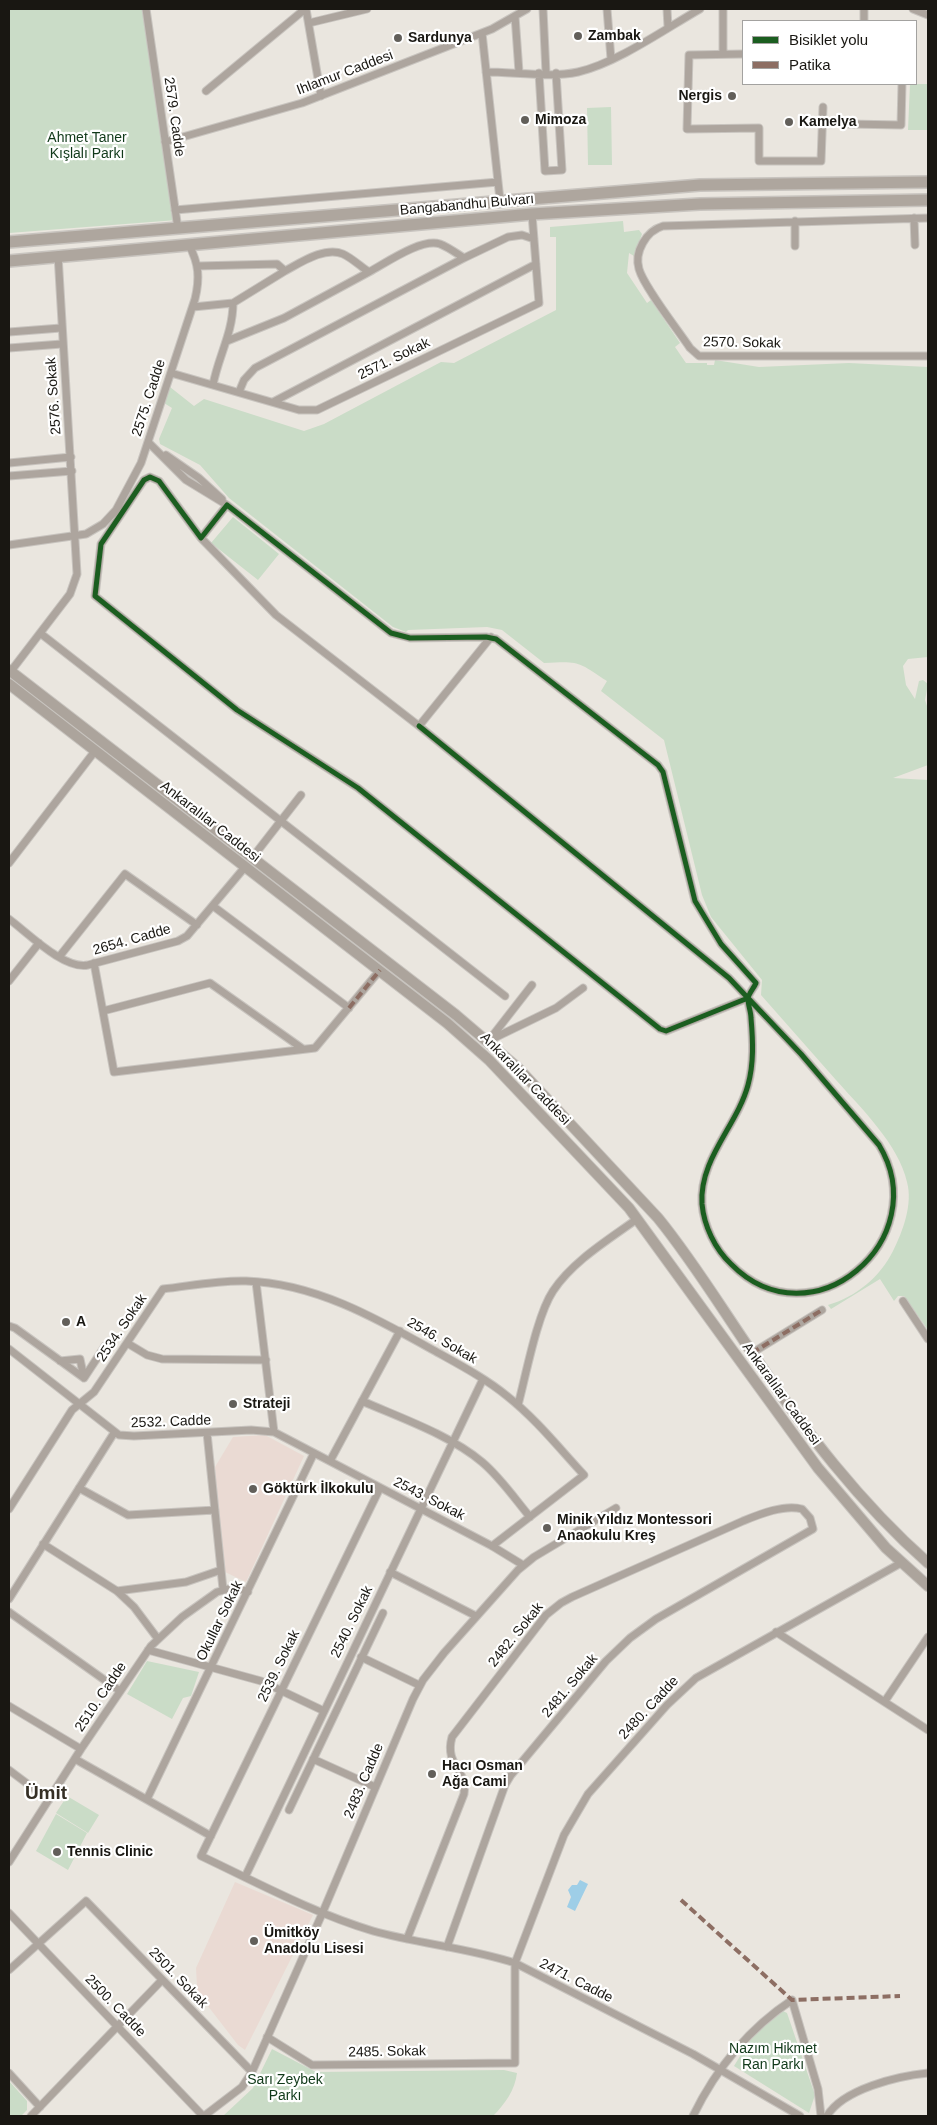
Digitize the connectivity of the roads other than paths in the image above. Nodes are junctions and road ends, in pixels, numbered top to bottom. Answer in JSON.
{"nodes":[{"id":1,"x":146,"y":9,"type":"edge"},
{"id":2,"x":306,"y":9,"type":"edge"},
{"id":3,"x":367,"y":9,"type":"edge"},
{"id":4,"x":528,"y":9,"type":"edge"},
{"id":5,"x":544,"y":9,"type":"edge"},
{"id":6,"x":607,"y":9,"type":"edge"},
{"id":7,"x":667,"y":9,"type":"edge"},
{"id":8,"x":700,"y":9,"type":"edge"},
{"id":9,"x":723,"y":9,"type":"edge"},
{"id":10,"x":913,"y":9,"type":"edge"},
{"id":11,"x":924,"y":12,"type":"edge"},
{"id":12,"x":515,"y":16,"type":"junction"},
{"id":13,"x":309,"y":23,"type":"junction"},
{"id":14,"x":668,"y":27,"type":"junction"},
{"id":15,"x":482,"y":33,"type":"junction"},
{"id":16,"x":723,"y":54,"type":"junction"},
{"id":17,"x":742,"y":54,"type":"edge"},
{"id":18,"x":611,"y":59,"type":"junction"},
{"id":19,"x":486,"y":72,"type":"junction"},
{"id":20,"x":520,"y":72,"type":"junction"},
{"id":21,"x":542,"y":73,"type":"junction"},
{"id":22,"x":556,"y":73,"type":"junction"},
{"id":23,"x":902,"y":85,"type":"edge"},
{"id":24,"x":206,"y":91,"type":"dead end"},
{"id":25,"x":322,"y":96,"type":"junction"},
{"id":26,"x":823,"y":107,"type":"dead end"},
{"id":27,"x":848,"y":124,"type":"dead end"},
{"id":28,"x":165,"y":142,"type":"junction"},
{"id":29,"x":498,"y":182,"type":"junction"},
{"id":30,"x":928,"y":182,"type":"edge"},
{"id":31,"x":500,"y":200,"type":"junction"},
{"id":32,"x":928,"y":200,"type":"edge"},
{"id":33,"x":175,"y":210,"type":"junction"},
{"id":34,"x":532,"y":214,"type":"junction"},
{"id":35,"x":914,"y":218,"type":"junction"},
{"id":36,"x":928,"y":218,"type":"edge"},
{"id":37,"x":795,"y":221,"type":"junction"},
{"id":38,"x":178,"y":229,"type":"junction"},
{"id":39,"x":534,"y":239,"type":"junction"},
{"id":40,"x":9,"y":242,"type":"edge"},
{"id":41,"x":189,"y":245,"type":"junction"},
{"id":42,"x":915,"y":245,"type":"dead end"},
{"id":43,"x":796,"y":246,"type":"dead end"},
{"id":44,"x":58,"y":255,"type":"junction"},
{"id":45,"x":464,"y":258,"type":"junction"},
{"id":46,"x":9,"y":261,"type":"edge"},
{"id":47,"x":536,"y":264,"type":"junction"},
{"id":48,"x":198,"y":266,"type":"junction"},
{"id":49,"x":285,"y":271,"type":"junction"},
{"id":50,"x":369,"y":272,"type":"junction"},
{"id":51,"x":234,"y":303,"type":"junction"},
{"id":52,"x":193,"y":306,"type":"junction"},
{"id":53,"x":61,"y":328,"type":"junction"},
{"id":54,"x":9,"y":332,"type":"edge"},
{"id":55,"x":226,"y":342,"type":"junction"},
{"id":56,"x":62,"y":344,"type":"junction"},
{"id":57,"x":9,"y":348,"type":"edge"},
{"id":58,"x":928,"y":356,"type":"edge"},
{"id":59,"x":171,"y":373,"type":"junction"},
{"id":60,"x":213,"y":385,"type":"junction"},
{"id":61,"x":238,"y":392,"type":"junction"},
{"id":62,"x":273,"y":402,"type":"junction"},
{"id":63,"x":148,"y":442,"type":"junction"},
{"id":64,"x":71,"y":457,"type":"junction"},
{"id":65,"x":9,"y":462,"type":"edge"},
{"id":66,"x":72,"y":471,"type":"junction"},
{"id":67,"x":9,"y":476,"type":"edge"},
{"id":68,"x":227,"y":505,"type":"junction"},
{"id":69,"x":76,"y":535,"type":"junction"},
{"id":70,"x":201,"y":538,"type":"junction"},
{"id":71,"x":9,"y":545,"type":"edge"},
{"id":72,"x":40,"y":633,"type":"junction"},
{"id":73,"x":491,"y":637,"type":"junction"},
{"id":74,"x":10,"y":670,"type":"edge"},
{"id":75,"x":9,"y":684,"type":"edge"},
{"id":76,"x":419,"y":726,"type":"junction"},
{"id":77,"x":95,"y":751,"type":"junction"},
{"id":78,"x":301,"y":795,"type":"dead end"},
{"id":79,"x":281,"y":821,"type":"junction"},
{"id":80,"x":252,"y":858,"type":"junction"},
{"id":81,"x":9,"y":863,"type":"edge"},
{"id":82,"x":245,"y":867,"type":"junction"},
{"id":83,"x":213,"y":906,"type":"junction"},
{"id":84,"x":9,"y":919,"type":"edge"},
{"id":85,"x":197,"y":925,"type":"junction"},
{"id":86,"x":39,"y":942,"type":"junction"},
{"id":87,"x":59,"y":957,"type":"junction"},
{"id":88,"x":94,"y":964,"type":"junction"},
{"id":89,"x":11,"y":970,"type":"edge"},
{"id":90,"x":380,"y":970,"type":"junction"},
{"id":91,"x":9,"y":981,"type":"edge"},
{"id":92,"x":532,"y":985,"type":"dead end"},
{"id":93,"x":582,"y":988,"type":"dead end"},
{"id":94,"x":505,"y":996,"type":"dead end"},
{"id":95,"x":748,"y":998,"type":"junction"},
{"id":96,"x":349,"y":1008,"type":"junction"},
{"id":97,"x":103,"y":1011,"type":"junction"},
{"id":98,"x":488,"y":1041,"type":"junction"},
{"id":99,"x":303,"y":1049,"type":"junction"},
{"id":100,"x":651,"y":1210,"type":"junction"},
{"id":101,"x":638,"y":1219,"type":"junction"},
{"id":102,"x":256,"y":1282,"type":"junction"},
{"id":103,"x":903,"y":1301,"type":"dead end"},
{"id":104,"x":822,"y":1310,"type":"dead end"},
{"id":105,"x":9,"y":1326,"type":"edge"},
{"id":106,"x":400,"y":1331,"type":"junction"},
{"id":107,"x":928,"y":1340,"type":"edge"},
{"id":108,"x":127,"y":1343,"type":"junction"},
{"id":109,"x":105,"y":1346,"type":"dead end"},
{"id":110,"x":9,"y":1349,"type":"edge"},
{"id":111,"x":752,"y":1353,"type":"junction"},
{"id":112,"x":266,"y":1360,"type":"junction"},
{"id":113,"x":60,"y":1362,"type":"junction"},
{"id":114,"x":84,"y":1378,"type":"junction"},
{"id":115,"x":483,"y":1379,"type":"junction"},
{"id":116,"x":362,"y":1401,"type":"junction"},
{"id":117,"x":79,"y":1404,"type":"junction"},
{"id":118,"x":518,"y":1405,"type":"junction"},
{"id":119,"x":274,"y":1432,"type":"junction"},
{"id":120,"x":114,"y":1433,"type":"junction"},
{"id":121,"x":207,"y":1433,"type":"junction"},
{"id":122,"x":452,"y":1443,"type":"junction"},
{"id":123,"x":821,"y":1446,"type":"junction"},
{"id":124,"x":314,"y":1453,"type":"junction"},
{"id":125,"x":809,"y":1456,"type":"junction"},
{"id":126,"x":330,"y":1461,"type":"junction"},
{"id":127,"x":79,"y":1488,"type":"junction"},
{"id":128,"x":380,"y":1488,"type":"junction"},
{"id":129,"x":616,"y":1508,"type":"dead end"},
{"id":130,"x":9,"y":1509,"type":"edge"},
{"id":131,"x":421,"y":1509,"type":"junction"},
{"id":132,"x":215,"y":1510,"type":"junction"},
{"id":133,"x":530,"y":1517,"type":"junction"},
{"id":134,"x":813,"y":1529,"type":"joint"},
{"id":135,"x":43,"y":1544,"type":"junction"},
{"id":136,"x":492,"y":1546,"type":"junction"},
{"id":137,"x":916,"y":1552,"type":"junction"},
{"id":138,"x":901,"y":1563,"type":"junction"},
{"id":139,"x":928,"y":1563,"type":"edge"},
{"id":140,"x":523,"y":1565,"type":"junction"},
{"id":141,"x":221,"y":1570,"type":"junction"},
{"id":142,"x":390,"y":1572,"type":"junction"},
{"id":143,"x":928,"y":1586,"type":"edge"},
{"id":144,"x":223,"y":1589,"type":"junction"},
{"id":145,"x":117,"y":1591,"type":"junction"},
{"id":146,"x":248,"y":1592,"type":"junction"},
{"id":147,"x":9,"y":1599,"type":"edge"},
{"id":148,"x":9,"y":1612,"type":"edge"},
{"id":149,"x":382,"y":1612,"type":"dead end"},
{"id":150,"x":476,"y":1616,"type":"junction"},
{"id":151,"x":776,"y":1632,"type":"junction"},
{"id":152,"x":928,"y":1637,"type":"edge"},
{"id":153,"x":158,"y":1638,"type":"junction"},
{"id":154,"x":148,"y":1650,"type":"junction"},
{"id":155,"x":362,"y":1657,"type":"junction"},
{"id":156,"x":211,"y":1668,"type":"junction"},
{"id":157,"x":340,"y":1678,"type":"junction"},
{"id":158,"x":349,"y":1682,"type":"junction"},
{"id":159,"x":420,"y":1685,"type":"junction"},
{"id":160,"x":282,"y":1690,"type":"junction"},
{"id":161,"x":120,"y":1691,"type":"junction"},
{"id":162,"x":886,"y":1701,"type":"junction"},
{"id":163,"x":9,"y":1706,"type":"edge"},
{"id":164,"x":324,"y":1711,"type":"junction"},
{"id":165,"x":928,"y":1730,"type":"edge"},
{"id":166,"x":81,"y":1749,"type":"junction"},
{"id":167,"x":75,"y":1759,"type":"junction"},
{"id":168,"x":313,"y":1760,"type":"junction"},
{"id":169,"x":9,"y":1770,"type":"edge"},
{"id":170,"x":375,"y":1787,"type":"junction"},
{"id":171,"x":148,"y":1799,"type":"junction"},
{"id":172,"x":49,"y":1800,"type":"junction"},
{"id":173,"x":289,"y":1810,"type":"dead end"},
{"id":174,"x":211,"y":1836,"type":"junction"},
{"id":175,"x":201,"y":1856,"type":"joint"},
{"id":176,"x":9,"y":1862,"type":"edge"},
{"id":177,"x":245,"y":1877,"type":"junction"},
{"id":178,"x":9,"y":1913,"type":"edge"},
{"id":179,"x":322,"y":1914,"type":"junction"},
{"id":180,"x":407,"y":1939,"type":"junction"},
{"id":181,"x":38,"y":1944,"type":"junction"},
{"id":182,"x":447,"y":1947,"type":"junction"},
{"id":183,"x":515,"y":1964,"type":"junction"},
{"id":184,"x":9,"y":1970,"type":"edge"},
{"id":185,"x":162,"y":1980,"type":"junction"},
{"id":186,"x":117,"y":2026,"type":"junction"},
{"id":187,"x":267,"y":2037,"type":"junction"},
{"id":188,"x":721,"y":2070,"type":"junction"},
{"id":189,"x":9,"y":2072,"type":"edge"},
{"id":190,"x":252,"y":2072,"type":"junction"},
{"id":191,"x":928,"y":2073,"type":"edge"},
{"id":192,"x":40,"y":2107,"type":"junction"},
{"id":193,"x":31,"y":2116,"type":"edge"},
{"id":194,"x":204,"y":2116,"type":"edge"},
{"id":195,"x":693,"y":2116,"type":"edge"},
{"id":196,"x":800,"y":2116,"type":"edge"},
{"id":197,"x":821,"y":2116,"type":"edge"},
{"id":198,"x":827,"y":2116,"type":"edge"}],
"edges":[{"from":1,"to":28,"type":"street","name":"2579. Cadde"},
{"from":2,"to":13,"type":"street"},
{"from":2,"to":24,"type":"street"},
{"from":3,"to":13,"type":"street"},
{"from":4,"to":12,"type":"street","name":"Ihlamur Caddesi"},
{"from":5,"to":21,"type":"street"},
{"from":6,"to":18,"type":"street"},
{"from":7,"to":14,"type":"street"},
{"from":8,"to":14,"type":"street"},
{"from":9,"to":16,"type":"street"},
{"from":10,"to":11,"type":"street"},
{"from":12,"to":15,"type":"street","name":"Ihlamur Caddesi"},
{"from":12,"to":20,"type":"street"},
{"from":13,"to":25,"type":"street"},
{"from":14,"to":18,"type":"street"},
{"from":15,"to":19,"type":"street"},
{"from":15,"to":25,"type":"street","name":"Ihlamur Caddesi"},
{"from":16,"to":17,"type":"street"},
{"from":16,"to":26,"type":"street"},
{"from":18,"to":22,"type":"street"},
{"from":19,"to":20,"type":"street"},
{"from":19,"to":29,"type":"street"},
{"from":20,"to":21,"type":"street"},
{"from":21,"to":22,"type":"street"},
{"from":21,"to":22,"type":"street"},
{"from":23,"to":27,"type":"street"},
{"from":25,"to":28,"type":"street","name":"Ihlamur Caddesi"},
{"from":28,"to":33,"type":"street","name":"2579. Cadde"},
{"from":29,"to":31,"type":"street"},
{"from":29,"to":33,"type":"street"},
{"from":30,"to":31,"type":"main road","name":"Bangabandhu Bulvarı"},
{"from":31,"to":38,"type":"main road","name":"Bangabandhu Bulvarı"},
{"from":32,"to":34,"type":"main road","name":"Bangabandhu Bulvarı"},
{"from":33,"to":38,"type":"street","name":"2579. Cadde"},
{"from":34,"to":39,"type":"street","name":"2571. Sokak"},
{"from":34,"to":41,"type":"main road","name":"Bangabandhu Bulvarı"},
{"from":35,"to":36,"type":"street"},
{"from":35,"to":37,"type":"street"},
{"from":35,"to":42,"type":"street"},
{"from":37,"to":43,"type":"street"},
{"from":37,"to":58,"type":"street","name":"2570. Sokak"},
{"from":38,"to":40,"type":"main road","name":"Bangabandhu Bulvarı"},
{"from":38,"to":41,"type":"main road"},
{"from":39,"to":45,"type":"street"},
{"from":39,"to":47,"type":"street","name":"2571. Sokak"},
{"from":41,"to":44,"type":"main road","name":"Bangabandhu Bulvarı"},
{"from":41,"to":48,"type":"street","name":"2575. Cadde"},
{"from":44,"to":46,"type":"main road","name":"Bangabandhu Bulvarı"},
{"from":44,"to":53,"type":"street","name":"2576. Sokak"},
{"from":45,"to":50,"type":"street"},
{"from":45,"to":61,"type":"street"},
{"from":47,"to":62,"type":"street"},
{"from":47,"to":62,"type":"street","name":"2571. Sokak"},
{"from":48,"to":49,"type":"street"},
{"from":48,"to":52,"type":"street","name":"2575. Cadde"},
{"from":49,"to":50,"type":"street"},
{"from":49,"to":51,"type":"street"},
{"from":50,"to":55,"type":"street"},
{"from":51,"to":52,"type":"street"},
{"from":51,"to":55,"type":"street"},
{"from":52,"to":59,"type":"street","name":"2575. Cadde"},
{"from":53,"to":54,"type":"street"},
{"from":53,"to":56,"type":"street","name":"2576. Sokak"},
{"from":55,"to":60,"type":"street"},
{"from":56,"to":57,"type":"street"},
{"from":56,"to":64,"type":"street","name":"2576. Sokak"},
{"from":59,"to":60,"type":"street","name":"2571. Sokak"},
{"from":59,"to":63,"type":"street","name":"2575. Cadde"},
{"from":60,"to":61,"type":"street","name":"2571. Sokak"},
{"from":61,"to":62,"type":"street","name":"2571. Sokak"},
{"from":63,"to":68,"type":"street"},
{"from":63,"to":69,"type":"street","name":"2575. Cadde"},
{"from":64,"to":65,"type":"street"},
{"from":64,"to":66,"type":"street","name":"2576. Sokak"},
{"from":66,"to":67,"type":"street"},
{"from":66,"to":69,"type":"street","name":"2576. Sokak"},
{"from":68,"to":70,"type":"street"},
{"from":68,"to":73,"type":"street"},
{"from":69,"to":71,"type":"street","name":"2575. Cadde"},
{"from":69,"to":72,"type":"street","name":"2576. Sokak"},
{"from":70,"to":76,"type":"street"},
{"from":70,"to":95,"type":"street"},
{"from":72,"to":74,"type":"street","name":"2576. Sokak"},
{"from":72,"to":79,"type":"street"},
{"from":73,"to":76,"type":"street"},
{"from":73,"to":95,"type":"street"},
{"from":74,"to":80,"type":"main road","name":"Ankaralılar Caddesi"},
{"from":75,"to":77,"type":"main road","name":"Ankaralılar Caddesi"},
{"from":76,"to":95,"type":"street"},
{"from":77,"to":81,"type":"street"},
{"from":77,"to":82,"type":"main road","name":"Ankaralılar Caddesi"},
{"from":78,"to":79,"type":"street"},
{"from":79,"to":80,"type":"street"},
{"from":79,"to":94,"type":"street"},
{"from":80,"to":82,"type":"main road"},
{"from":80,"to":98,"type":"main road","name":"Ankaralılar Caddesi"},
{"from":82,"to":83,"type":"street","name":"2654. Cadde"},
{"from":82,"to":90,"type":"main road","name":"Ankaralılar Caddesi"},
{"from":83,"to":85,"type":"street","name":"2654. Cadde"},
{"from":83,"to":96,"type":"street"},
{"from":84,"to":86,"type":"street","name":"2654. Cadde"},
{"from":85,"to":87,"type":"street"},
{"from":85,"to":88,"type":"street","name":"2654. Cadde"},
{"from":86,"to":87,"type":"street","name":"2654. Cadde"},
{"from":86,"to":89,"type":"street"},
{"from":87,"to":88,"type":"street","name":"2654. Cadde"},
{"from":88,"to":97,"type":"street"},
{"from":89,"to":91,"type":"street"},
{"from":90,"to":96,"type":"street"},
{"from":90,"to":101,"type":"main road","name":"Ankaralılar Caddesi"},
{"from":92,"to":98,"type":"street"},
{"from":93,"to":98,"type":"street"},
{"from":95,"to":95,"type":"street"},
{"from":96,"to":99,"type":"street"},
{"from":97,"to":99,"type":"street"},
{"from":97,"to":99,"type":"street"},
{"from":98,"to":100,"type":"main road","name":"Ankaralılar Caddesi"},
{"from":100,"to":101,"type":"main road"},
{"from":100,"to":111,"type":"main road","name":"Ankaralılar Caddesi"},
{"from":101,"to":118,"type":"street"},
{"from":101,"to":125,"type":"main road","name":"Ankaralılar Caddesi"},
{"from":102,"to":106,"type":"street","name":"2546. Sokak"},
{"from":102,"to":108,"type":"street","name":"2534. Sokak"},
{"from":102,"to":112,"type":"street"},
{"from":103,"to":107,"type":"street"},
{"from":104,"to":111,"type":"street"},
{"from":105,"to":113,"type":"street"},
{"from":106,"to":115,"type":"street","name":"2546. Sokak"},
{"from":106,"to":116,"type":"street"},
{"from":108,"to":112,"type":"street"},
{"from":108,"to":117,"type":"street","name":"2534. Sokak"},
{"from":109,"to":114,"type":"street"},
{"from":110,"to":117,"type":"street","name":"2532. Cadde"},
{"from":111,"to":123,"type":"main road","name":"Ankaralılar Caddesi"},
{"from":112,"to":119,"type":"street"},
{"from":113,"to":114,"type":"street"},
{"from":113,"to":114,"type":"street"},
{"from":115,"to":118,"type":"street","name":"2546. Sokak"},
{"from":115,"to":122,"type":"street","name":"2540. Sokak"},
{"from":116,"to":122,"type":"street"},
{"from":116,"to":126,"type":"street"},
{"from":117,"to":120,"type":"street","name":"2532. Cadde"},
{"from":117,"to":130,"type":"street","name":"2534. Sokak"},
{"from":118,"to":133,"type":"street","name":"2546. Sokak"},
{"from":119,"to":121,"type":"street","name":"2532. Cadde"},
{"from":119,"to":124,"type":"street","name":"2543. Sokak"},
{"from":120,"to":121,"type":"street","name":"2532. Cadde"},
{"from":120,"to":127,"type":"street"},
{"from":121,"to":132,"type":"street"},
{"from":122,"to":131,"type":"street","name":"2540. Sokak"},
{"from":122,"to":133,"type":"street"},
{"from":123,"to":125,"type":"main road"},
{"from":123,"to":137,"type":"main road","name":"Ankaralılar Caddesi"},
{"from":124,"to":126,"type":"street","name":"2543. Sokak"},
{"from":124,"to":146,"type":"street","name":"Okullar Sokak"},
{"from":125,"to":138,"type":"main road","name":"Ankaralılar Caddesi"},
{"from":126,"to":128,"type":"street","name":"2543. Sokak"},
{"from":127,"to":132,"type":"street"},
{"from":127,"to":135,"type":"street"},
{"from":128,"to":131,"type":"street","name":"2543. Sokak"},
{"from":128,"to":160,"type":"street","name":"2539. Sokak"},
{"from":129,"to":140,"type":"street","name":"2483. Cadde"},
{"from":131,"to":136,"type":"street","name":"2543. Sokak"},
{"from":131,"to":142,"type":"street","name":"2540. Sokak"},
{"from":132,"to":141,"type":"street"},
{"from":133,"to":136,"type":"street"},
{"from":134,"to":180,"type":"street","name":"2482. Sokak"},
{"from":134,"to":182,"type":"street","name":"2481. Sokak"},
{"from":135,"to":145,"type":"street"},
{"from":135,"to":147,"type":"street"},
{"from":136,"to":140,"type":"street","name":"2543. Sokak"},
{"from":137,"to":138,"type":"main road"},
{"from":137,"to":139,"type":"main road","name":"Ankaralılar Caddesi"},
{"from":138,"to":143,"type":"main road","name":"Ankaralılar Caddesi"},
{"from":138,"to":151,"type":"street","name":"2480. Cadde"},
{"from":140,"to":150,"type":"street","name":"2483. Cadde"},
{"from":141,"to":144,"type":"street"},
{"from":141,"to":145,"type":"street"},
{"from":142,"to":150,"type":"street"},
{"from":142,"to":157,"type":"street","name":"2540. Sokak"},
{"from":144,"to":146,"type":"street"},
{"from":144,"to":153,"type":"street","name":"2510. Cadde"},
{"from":145,"to":153,"type":"street"},
{"from":146,"to":156,"type":"street","name":"Okullar Sokak"},
{"from":148,"to":161,"type":"street"},
{"from":149,"to":155,"type":"street"},
{"from":150,"to":159,"type":"street","name":"2483. Cadde"},
{"from":151,"to":162,"type":"street"},
{"from":151,"to":183,"type":"street","name":"2480. Cadde"},
{"from":152,"to":162,"type":"street"},
{"from":153,"to":154,"type":"street","name":"2510. Cadde"},
{"from":154,"to":156,"type":"street"},
{"from":154,"to":161,"type":"street","name":"2510. Cadde"},
{"from":155,"to":158,"type":"street"},
{"from":155,"to":159,"type":"street"},
{"from":156,"to":160,"type":"street"},
{"from":156,"to":171,"type":"street","name":"Okullar Sokak"},
{"from":157,"to":158,"type":"street"},
{"from":157,"to":164,"type":"street","name":"2540. Sokak"},
{"from":158,"to":168,"type":"street"},
{"from":159,"to":170,"type":"street","name":"2483. Cadde"},
{"from":160,"to":164,"type":"street"},
{"from":160,"to":174,"type":"street","name":"2539. Sokak"},
{"from":161,"to":166,"type":"street","name":"2510. Cadde"},
{"from":162,"to":165,"type":"street"},
{"from":163,"to":166,"type":"street"},
{"from":164,"to":177,"type":"street","name":"2540. Sokak"},
{"from":166,"to":167,"type":"street","name":"2510. Cadde"},
{"from":167,"to":171,"type":"street"},
{"from":167,"to":172,"type":"street","name":"2510. Cadde"},
{"from":168,"to":170,"type":"street"},
{"from":168,"to":173,"type":"street"},
{"from":169,"to":172,"type":"street"},
{"from":170,"to":179,"type":"street","name":"2483. Cadde"},
{"from":171,"to":174,"type":"street"},
{"from":172,"to":176,"type":"street","name":"2510. Cadde"},
{"from":174,"to":175,"type":"street","name":"2539. Sokak"},
{"from":175,"to":177,"type":"street","name":"2471. Cadde"},
{"from":177,"to":179,"type":"street","name":"2471. Cadde"},
{"from":178,"to":181,"type":"street","name":"2500. Cadde"},
{"from":179,"to":180,"type":"street","name":"2471. Cadde"},
{"from":179,"to":187,"type":"street","name":"2483. Cadde"},
{"from":180,"to":182,"type":"street","name":"2471. Cadde"},
{"from":181,"to":184,"type":"street"},
{"from":181,"to":185,"type":"street","name":"2501. Sokak"},
{"from":181,"to":186,"type":"street","name":"2500. Cadde"},
{"from":182,"to":183,"type":"street","name":"2471. Cadde"},
{"from":183,"to":187,"type":"street","name":"2485. Sokak"},
{"from":183,"to":188,"type":"street","name":"2471. Cadde"},
{"from":185,"to":186,"type":"street"},
{"from":185,"to":190,"type":"street","name":"2501. Sokak"},
{"from":186,"to":192,"type":"street"},
{"from":186,"to":194,"type":"street","name":"2500. Cadde"},
{"from":187,"to":190,"type":"street","name":"2483. Cadde"},
{"from":188,"to":195,"type":"street"},
{"from":188,"to":196,"type":"street","name":"2471. Cadde"},
{"from":188,"to":197,"type":"street"},
{"from":189,"to":192,"type":"street"},
{"from":190,"to":194,"type":"street","name":"2483. Cadde"},
{"from":191,"to":198,"type":"street"},
{"from":192,"to":193,"type":"street"}]}
